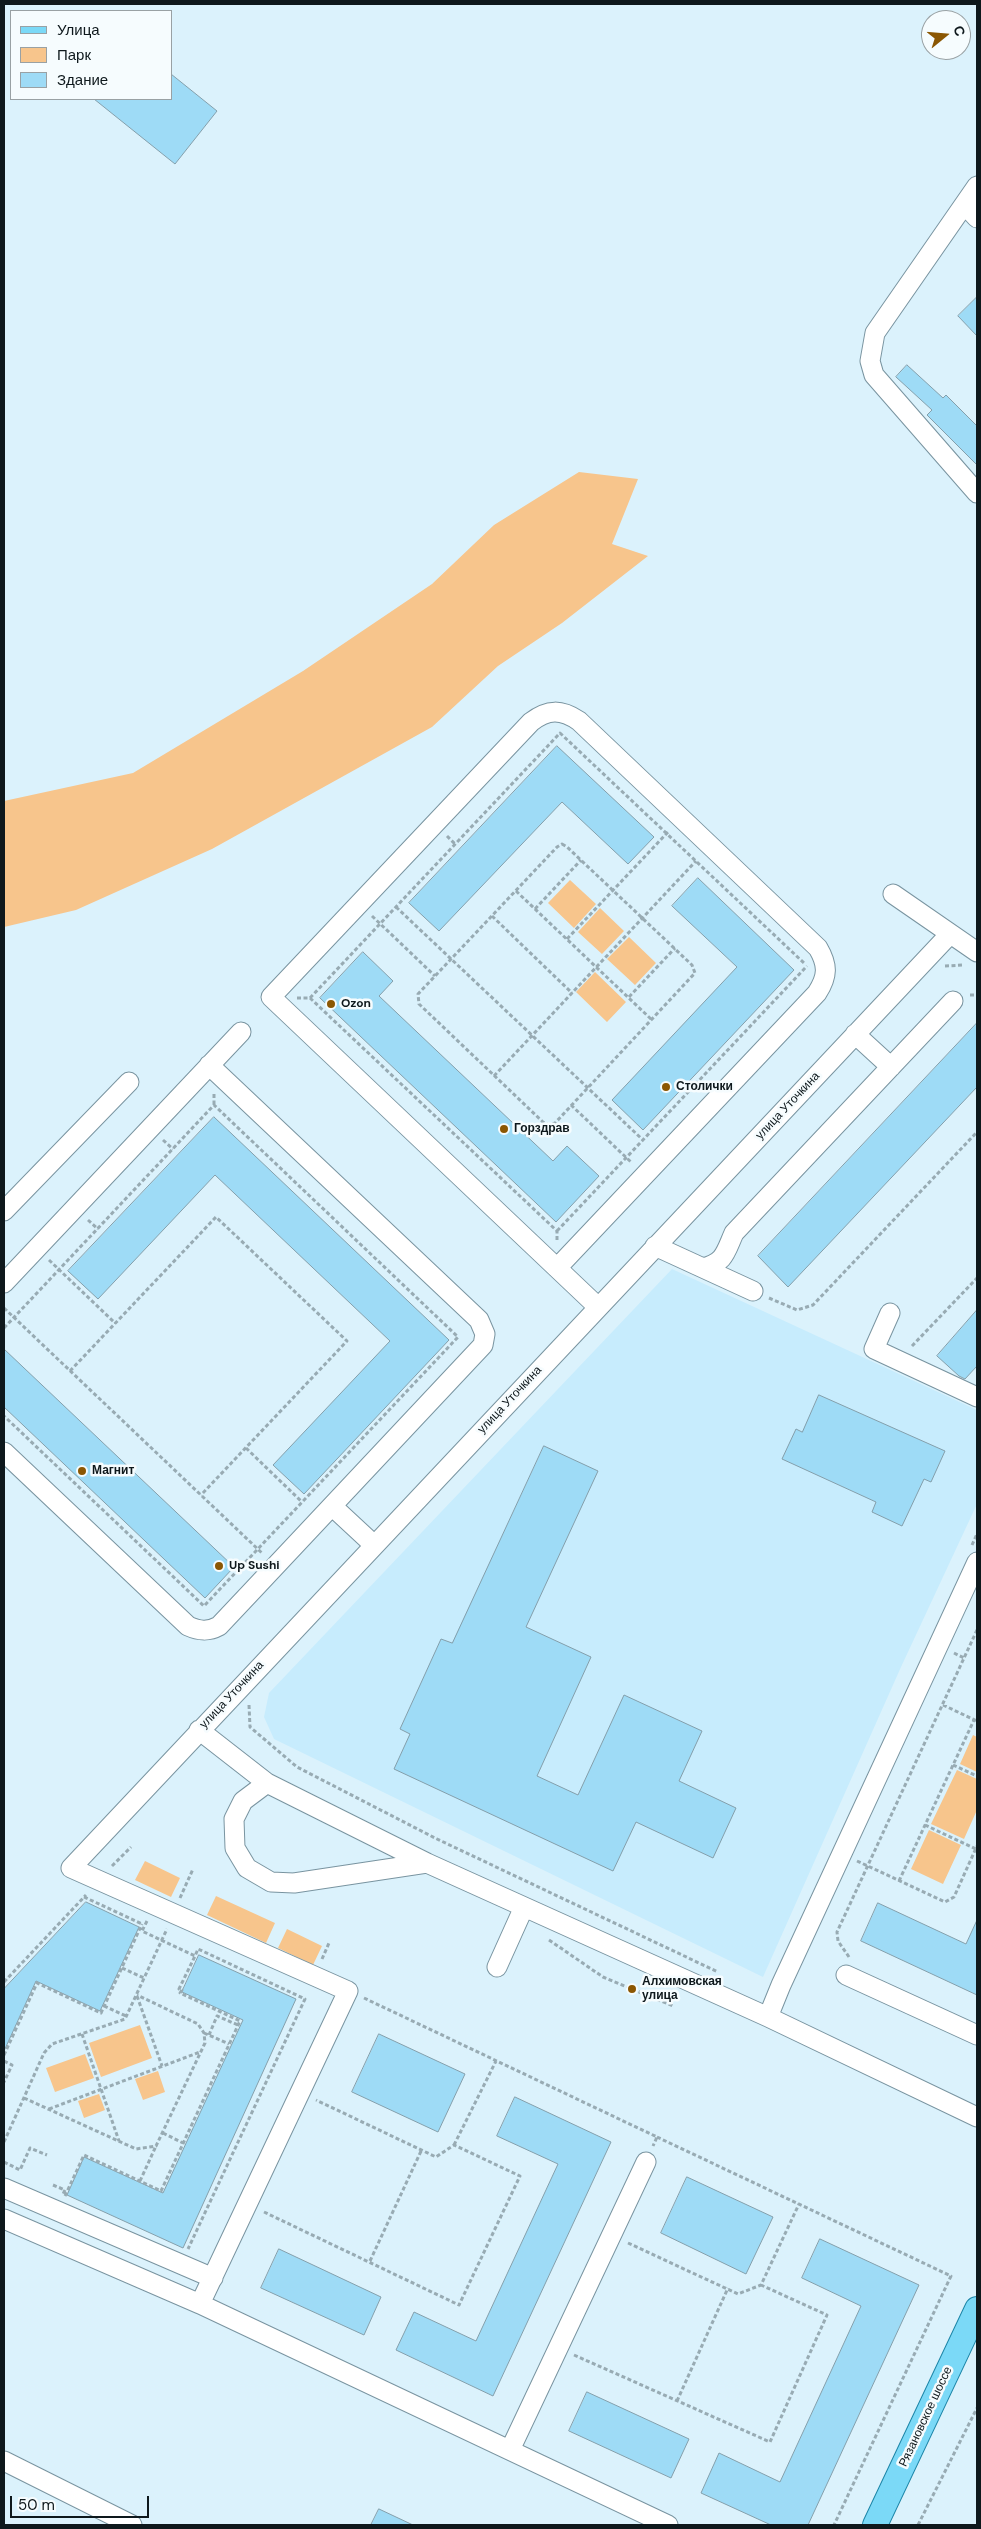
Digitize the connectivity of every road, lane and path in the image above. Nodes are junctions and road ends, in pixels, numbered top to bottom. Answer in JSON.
{"nodes":[{"id":1,"x":977,"y":186,"type":"edge"},
{"id":2,"x":971,"y":212,"type":"edge"},
{"id":3,"x":977,"y":493,"type":"edge"},
{"id":4,"x":682,"y":818,"type":"junction"},
{"id":5,"x":667,"y":834,"type":"junction"},
{"id":6,"x":711,"y":846,"type":"junction"},
{"id":7,"x":581,"y":860,"type":"junction"},
{"id":8,"x":696,"y":861,"type":"junction"},
{"id":9,"x":613,"y":890,"type":"junction"},
{"id":10,"x":516,"y":891,"type":"junction"},
{"id":11,"x":893,"y":894,"type":"dead end"},
{"id":12,"x":359,"y":904,"type":"junction"},
{"id":13,"x":396,"y":907,"type":"junction"},
{"id":14,"x":535,"y":909,"type":"junction"},
{"id":15,"x":492,"y":916,"type":"junction"},
{"id":16,"x":643,"y":918,"type":"junction"},
{"id":17,"x":380,"y":924,"type":"junction"},
{"id":18,"x":950,"y":934,"type":"junction"},
{"id":19,"x":567,"y":939,"type":"junction"},
{"id":20,"x":675,"y":948,"type":"junction"},
{"id":21,"x":451,"y":959,"type":"junction"},
{"id":22,"x":971,"y":959,"type":"edge"},
{"id":23,"x":807,"y":966,"type":"junction"},
{"id":24,"x":596,"y":967,"type":"junction"},
{"id":25,"x":827,"y":969,"type":"junction"},
{"id":26,"x":936,"y":970,"type":"dead end"},
{"id":27,"x":435,"y":976,"type":"junction"},
{"id":28,"x":572,"y":993,"type":"junction"},
{"id":29,"x":271,"y":997,"type":"junction"},
{"id":30,"x":629,"y":997,"type":"junction"},
{"id":31,"x":310,"y":998,"type":"junction"},
{"id":32,"x":953,"y":1001,"type":"dead end"},
{"id":33,"x":652,"y":1020,"type":"junction"},
{"id":34,"x":241,"y":1032,"type":"dead end"},
{"id":35,"x":856,"y":1034,"type":"junction"},
{"id":36,"x":532,"y":1035,"type":"junction"},
{"id":37,"x":209,"y":1065,"type":"junction"},
{"id":38,"x":890,"y":1067,"type":"junction"},
{"id":39,"x":494,"y":1076,"type":"junction"},
{"id":40,"x":129,"y":1082,"type":"dead end"},
{"id":41,"x":588,"y":1088,"type":"junction"},
{"id":42,"x":571,"y":1105,"type":"junction"},
{"id":43,"x":977,"y":1132,"type":"edge"},
{"id":44,"x":643,"y":1140,"type":"junction"},
{"id":45,"x":626,"y":1158,"type":"junction"},
{"id":46,"x":4,"y":1211,"type":"edge"},
{"id":47,"x":557,"y":1231,"type":"junction"},
{"id":48,"x":656,"y":1246,"type":"junction"},
{"id":49,"x":36,"y":1248,"type":"junction"},
{"id":50,"x":557,"y":1268,"type":"junction"},
{"id":51,"x":703,"y":1268,"type":"junction"},
{"id":52,"x":59,"y":1270,"type":"junction"},
{"id":53,"x":977,"y":1278,"type":"edge"},
{"id":54,"x":4,"y":1283,"type":"edge"},
{"id":55,"x":753,"y":1291,"type":"joint"},
{"id":56,"x":598,"y":1307,"type":"junction"},
{"id":57,"x":4,"y":1308,"type":"edge"},
{"id":58,"x":890,"y":1313,"type":"dead end"},
{"id":59,"x":14,"y":1318,"type":"junction"},
{"id":60,"x":116,"y":1323,"type":"junction"},
{"id":61,"x":4,"y":1328,"type":"edge"},
{"id":62,"x":899,"y":1361,"type":"junction"},
{"id":63,"x":70,"y":1371,"type":"junction"},
{"id":64,"x":977,"y":1397,"type":"edge"},
{"id":65,"x":4,"y":1416,"type":"edge"},
{"id":66,"x":246,"y":1448,"type":"junction"},
{"id":67,"x":4,"y":1452,"type":"edge"},
{"id":68,"x":201,"y":1495,"type":"junction"},
{"id":69,"x":302,"y":1502,"type":"junction"},
{"id":70,"x":332,"y":1506,"type":"junction"},
{"id":71,"x":374,"y":1545,"type":"junction"},
{"id":72,"x":258,"y":1549,"type":"junction"},
{"id":73,"x":977,"y":1562,"type":"edge"},
{"id":74,"x":276,"y":1566,"type":"junction"},
{"id":75,"x":977,"y":1630,"type":"edge"},
{"id":76,"x":942,"y":1705,"type":"junction"},
{"id":77,"x":976,"y":1720,"type":"edge"},
{"id":78,"x":250,"y":1727,"type":"dead end"},
{"id":79,"x":199,"y":1730,"type":"junction"},
{"id":80,"x":953,"y":1765,"type":"junction"},
{"id":81,"x":977,"y":1776,"type":"edge"},
{"id":82,"x":267,"y":1783,"type":"junction"},
{"id":83,"x":926,"y":1825,"type":"junction"},
{"id":84,"x":131,"y":1847,"type":"dead end"},
{"id":85,"x":977,"y":1848,"type":"edge"},
{"id":86,"x":854,"y":1860,"type":"dead end"},
{"id":87,"x":427,"y":1863,"type":"junction"},
{"id":88,"x":868,"y":1866,"type":"junction"},
{"id":89,"x":194,"y":1869,"type":"dead end"},
{"id":90,"x":99,"y":1880,"type":"junction"},
{"id":91,"x":899,"y":1881,"type":"junction"},
{"id":92,"x":84,"y":1897,"type":"junction"},
{"id":93,"x":562,"y":1898,"type":"junction"},
{"id":94,"x":154,"y":1905,"type":"junction"},
{"id":95,"x":524,"y":1907,"type":"junction"},
{"id":96,"x":173,"y":1913,"type":"junction"},
{"id":97,"x":552,"y":1920,"type":"junction"},
{"id":98,"x":143,"y":1925,"type":"junction"},
{"id":99,"x":162,"y":1940,"type":"junction"},
{"id":100,"x":195,"y":1956,"type":"junction"},
{"id":101,"x":497,"y":1967,"type":"dead end"},
{"id":102,"x":122,"y":1968,"type":"junction"},
{"id":103,"x":724,"y":1975,"type":"dead end"},
{"id":104,"x":846,"y":1975,"type":"joint"},
{"id":105,"x":144,"y":1978,"type":"junction"},
{"id":106,"x":4,"y":1982,"type":"edge"},
{"id":107,"x":348,"y":1991,"type":"junction"},
{"id":108,"x":137,"y":1995,"type":"junction"},
{"id":109,"x":104,"y":2006,"type":"junction"},
{"id":110,"x":673,"y":2006,"type":"dead end"},
{"id":111,"x":126,"y":2016,"type":"junction"},
{"id":112,"x":768,"y":2017,"type":"junction"},
{"id":113,"x":238,"y":2025,"type":"junction"},
{"id":114,"x":204,"y":2032,"type":"junction"},
{"id":115,"x":82,"y":2034,"type":"junction"},
{"id":116,"x":209,"y":2035,"type":"junction"},
{"id":117,"x":977,"y":2035,"type":"edge"},
{"id":118,"x":229,"y":2044,"type":"junction"},
{"id":119,"x":200,"y":2052,"type":"junction"},
{"id":120,"x":4,"y":2055,"type":"edge"},
{"id":121,"x":4,"y":2061,"type":"edge"},
{"id":122,"x":496,"y":2061,"type":"junction"},
{"id":123,"x":162,"y":2066,"type":"junction"},
{"id":124,"x":4,"y":2082,"type":"edge"},
{"id":125,"x":101,"y":2089,"type":"junction"},
{"id":126,"x":300,"y":2093,"type":"junction"},
{"id":127,"x":24,"y":2098,"type":"junction"},
{"id":128,"x":48,"y":2109,"type":"junction"},
{"id":129,"x":977,"y":2117,"type":"edge"},
{"id":130,"x":163,"y":2134,"type":"junction"},
{"id":131,"x":657,"y":2137,"type":"junction"},
{"id":132,"x":120,"y":2141,"type":"junction"},
{"id":133,"x":4,"y":2142,"type":"edge"},
{"id":134,"x":183,"y":2143,"type":"junction"},
{"id":135,"x":454,"y":2145,"type":"junction"},
{"id":136,"x":156,"y":2146,"type":"junction"},
{"id":137,"x":422,"y":2149,"type":"junction"},
{"id":138,"x":47,"y":2155,"type":"dead end"},
{"id":139,"x":4,"y":2162,"type":"edge"},
{"id":140,"x":646,"y":2162,"type":"joint"},
{"id":141,"x":140,"y":2181,"type":"junction"},
{"id":142,"x":4,"y":2188,"type":"edge"},
{"id":143,"x":74,"y":2201,"type":"dead end"},
{"id":144,"x":799,"y":2204,"type":"junction"},
{"id":145,"x":247,"y":2205,"type":"junction"},
{"id":146,"x":4,"y":2219,"type":"edge"},
{"id":147,"x":611,"y":2235,"type":"junction"},
{"id":148,"x":186,"y":2253,"type":"dead end"},
{"id":149,"x":370,"y":2261,"type":"junction"},
{"id":150,"x":213,"y":2278,"type":"junction"},
{"id":151,"x":761,"y":2285,"type":"junction"},
{"id":152,"x":728,"y":2288,"type":"junction"},
{"id":153,"x":200,"y":2304,"type":"junction"},
{"id":154,"x":977,"y":2308,"type":"edge"},
{"id":155,"x":558,"y":2347,"type":"junction"},
{"id":156,"x":677,"y":2401,"type":"junction"},
{"id":157,"x":977,"y":2408,"type":"edge"},
{"id":158,"x":510,"y":2450,"type":"junction"},
{"id":159,"x":4,"y":2461,"type":"edge"},
{"id":160,"x":132,"y":2525,"type":"edge"},
{"id":161,"x":668,"y":2525,"type":"edge"},
{"id":162,"x":834,"y":2525,"type":"edge"},
{"id":163,"x":875,"y":2525,"type":"edge"},
{"id":164,"x":918,"y":2525,"type":"edge"}],
"edges":[{"from":1,"to":2,"type":"street"},
{"from":2,"to":3,"type":"street"},
{"from":4,"to":5,"type":"path"},
{"from":4,"to":6,"type":"street"},
{"from":4,"to":12,"type":"street"},
{"from":5,"to":8,"type":"path"},
{"from":5,"to":9,"type":"path"},
{"from":5,"to":13,"type":"path"},
{"from":6,"to":8,"type":"path"},
{"from":6,"to":25,"type":"street"},
{"from":7,"to":9,"type":"path"},
{"from":7,"to":10,"type":"path"},
{"from":7,"to":14,"type":"path"},
{"from":8,"to":16,"type":"path"},
{"from":8,"to":23,"type":"path"},
{"from":9,"to":16,"type":"path"},
{"from":9,"to":19,"type":"path"},
{"from":10,"to":14,"type":"path"},
{"from":10,"to":15,"type":"path"},
{"from":11,"to":18,"type":"street"},
{"from":12,"to":17,"type":"path"},
{"from":12,"to":29,"type":"street"},
{"from":13,"to":17,"type":"path"},
{"from":13,"to":21,"type":"path"},
{"from":14,"to":19,"type":"path"},
{"from":15,"to":21,"type":"path"},
{"from":15,"to":28,"type":"path"},
{"from":16,"to":20,"type":"path"},
{"from":16,"to":24,"type":"path"},
{"from":17,"to":27,"type":"path"},
{"from":17,"to":31,"type":"path"},
{"from":18,"to":22,"type":"street"},
{"from":18,"to":35,"type":"street","name":"улица Уточкина"},
{"from":19,"to":24,"type":"path"},
{"from":20,"to":30,"type":"path"},
{"from":20,"to":33,"type":"path"},
{"from":21,"to":27,"type":"path"},
{"from":21,"to":36,"type":"path"},
{"from":22,"to":26,"type":"path"},
{"from":23,"to":25,"type":"path"},
{"from":23,"to":44,"type":"path"},
{"from":24,"to":28,"type":"path"},
{"from":24,"to":30,"type":"path"},
{"from":25,"to":50,"type":"street"},
{"from":27,"to":39,"type":"path"},
{"from":28,"to":36,"type":"path"},
{"from":29,"to":31,"type":"path"},
{"from":29,"to":50,"type":"street"},
{"from":30,"to":33,"type":"path"},
{"from":31,"to":47,"type":"path"},
{"from":32,"to":38,"type":"street"},
{"from":33,"to":41,"type":"path"},
{"from":34,"to":37,"type":"street"},
{"from":35,"to":38,"type":"street"},
{"from":35,"to":48,"type":"street","name":"улица Уточкина"},
{"from":36,"to":39,"type":"path"},
{"from":36,"to":41,"type":"path"},
{"from":37,"to":49,"type":"street"},
{"from":37,"to":70,"type":"street"},
{"from":38,"to":51,"type":"street"},
{"from":39,"to":42,"type":"path"},
{"from":40,"to":46,"type":"street"},
{"from":41,"to":42,"type":"path"},
{"from":41,"to":44,"type":"path"},
{"from":42,"to":45,"type":"path"},
{"from":43,"to":55,"type":"path"},
{"from":44,"to":45,"type":"path"},
{"from":45,"to":47,"type":"path"},
{"from":47,"to":50,"type":"path"},
{"from":48,"to":51,"type":"street"},
{"from":48,"to":56,"type":"street","name":"улица Уточкина"},
{"from":49,"to":52,"type":"path"},
{"from":49,"to":54,"type":"street"},
{"from":50,"to":56,"type":"street"},
{"from":51,"to":55,"type":"street"},
{"from":52,"to":59,"type":"path"},
{"from":52,"to":60,"type":"path"},
{"from":52,"to":69,"type":"path"},
{"from":53,"to":62,"type":"path"},
{"from":56,"to":71,"type":"street","name":"улица Уточкина"},
{"from":57,"to":59,"type":"path"},
{"from":58,"to":62,"type":"street"},
{"from":59,"to":61,"type":"path"},
{"from":59,"to":63,"type":"path"},
{"from":60,"to":63,"type":"path"},
{"from":60,"to":66,"type":"path"},
{"from":62,"to":64,"type":"street"},
{"from":63,"to":68,"type":"path"},
{"from":65,"to":72,"type":"path"},
{"from":66,"to":68,"type":"path"},
{"from":66,"to":69,"type":"path"},
{"from":67,"to":74,"type":"street"},
{"from":68,"to":72,"type":"path"},
{"from":69,"to":72,"type":"path"},
{"from":70,"to":71,"type":"street"},
{"from":70,"to":74,"type":"street"},
{"from":71,"to":79,"type":"street","name":"улица Уточкина"},
{"from":72,"to":74,"type":"path"},
{"from":73,"to":112,"type":"street"},
{"from":75,"to":76,"type":"path"},
{"from":76,"to":77,"type":"path"},
{"from":76,"to":88,"type":"path"},
{"from":77,"to":80,"type":"path"},
{"from":78,"to":93,"type":"path"},
{"from":79,"to":82,"type":"street"},
{"from":79,"to":90,"type":"street","name":"улица Уточкина"},
{"from":80,"to":81,"type":"path"},
{"from":80,"to":83,"type":"path"},
{"from":82,"to":87,"type":"street"},
{"from":82,"to":87,"type":"street"},
{"from":83,"to":85,"type":"path"},
{"from":83,"to":91,"type":"path"},
{"from":84,"to":90,"type":"path"},
{"from":85,"to":91,"type":"path"},
{"from":86,"to":88,"type":"path"},
{"from":87,"to":95,"type":"street"},
{"from":88,"to":91,"type":"path"},
{"from":88,"to":104,"type":"path"},
{"from":89,"to":96,"type":"path"},
{"from":90,"to":92,"type":"path"},
{"from":90,"to":94,"type":"street"},
{"from":92,"to":98,"type":"path"},
{"from":92,"to":106,"type":"path"},
{"from":93,"to":97,"type":"path"},
{"from":93,"to":103,"type":"path"},
{"from":94,"to":96,"type":"street"},
{"from":94,"to":98,"type":"path"},
{"from":95,"to":97,"type":"street"},
{"from":95,"to":101,"type":"street"},
{"from":96,"to":99,"type":"path"},
{"from":96,"to":107,"type":"street"},
{"from":97,"to":110,"type":"path"},
{"from":97,"to":112,"type":"street"},
{"from":98,"to":99,"type":"path"},
{"from":98,"to":102,"type":"path"},
{"from":99,"to":100,"type":"path"},
{"from":99,"to":105,"type":"path"},
{"from":100,"to":113,"type":"path"},
{"from":100,"to":148,"type":"path"},
{"from":102,"to":105,"type":"path"},
{"from":102,"to":109,"type":"path"},
{"from":104,"to":117,"type":"street"},
{"from":105,"to":108,"type":"path"},
{"from":107,"to":122,"type":"path"},
{"from":107,"to":126,"type":"street"},
{"from":108,"to":111,"type":"path"},
{"from":108,"to":114,"type":"path"},
{"from":108,"to":123,"type":"path"},
{"from":109,"to":111,"type":"path"},
{"from":109,"to":120,"type":"path"},
{"from":111,"to":115,"type":"path"},
{"from":112,"to":129,"type":"street"},
{"from":113,"to":116,"type":"path"},
{"from":113,"to":118,"type":"path"},
{"from":114,"to":116,"type":"path"},
{"from":114,"to":119,"type":"path"},
{"from":115,"to":125,"type":"path"},
{"from":115,"to":127,"type":"path"},
{"from":116,"to":118,"type":"path"},
{"from":118,"to":134,"type":"path"},
{"from":119,"to":123,"type":"path"},
{"from":119,"to":130,"type":"path"},
{"from":121,"to":124,"type":"path"},
{"from":122,"to":131,"type":"path"},
{"from":122,"to":135,"type":"path"},
{"from":123,"to":125,"type":"path"},
{"from":125,"to":128,"type":"path"},
{"from":125,"to":132,"type":"path"},
{"from":126,"to":137,"type":"path"},
{"from":126,"to":145,"type":"street"},
{"from":127,"to":128,"type":"path"},
{"from":127,"to":133,"type":"path"},
{"from":128,"to":132,"type":"path"},
{"from":130,"to":134,"type":"path"},
{"from":130,"to":136,"type":"path"},
{"from":131,"to":140,"type":"path"},
{"from":131,"to":144,"type":"path"},
{"from":132,"to":136,"type":"path"},
{"from":134,"to":141,"type":"path"},
{"from":135,"to":137,"type":"path"},
{"from":135,"to":149,"type":"path"},
{"from":136,"to":141,"type":"path"},
{"from":137,"to":149,"type":"path"},
{"from":138,"to":139,"type":"path"},
{"from":140,"to":147,"type":"street"},
{"from":141,"to":143,"type":"path"},
{"from":142,"to":150,"type":"street"},
{"from":144,"to":151,"type":"path"},
{"from":144,"to":162,"type":"path"},
{"from":145,"to":149,"type":"path"},
{"from":145,"to":150,"type":"street"},
{"from":146,"to":153,"type":"street"},
{"from":147,"to":152,"type":"path"},
{"from":147,"to":155,"type":"street"},
{"from":150,"to":153,"type":"street"},
{"from":151,"to":152,"type":"path"},
{"from":151,"to":156,"type":"path"},
{"from":152,"to":156,"type":"path"},
{"from":153,"to":158,"type":"street"},
{"from":154,"to":163,"type":"main road","name":"Рязановское шоссе"},
{"from":155,"to":156,"type":"path"},
{"from":155,"to":158,"type":"street"},
{"from":157,"to":164,"type":"path"},
{"from":158,"to":161,"type":"street"},
{"from":159,"to":160,"type":"street"}]}
